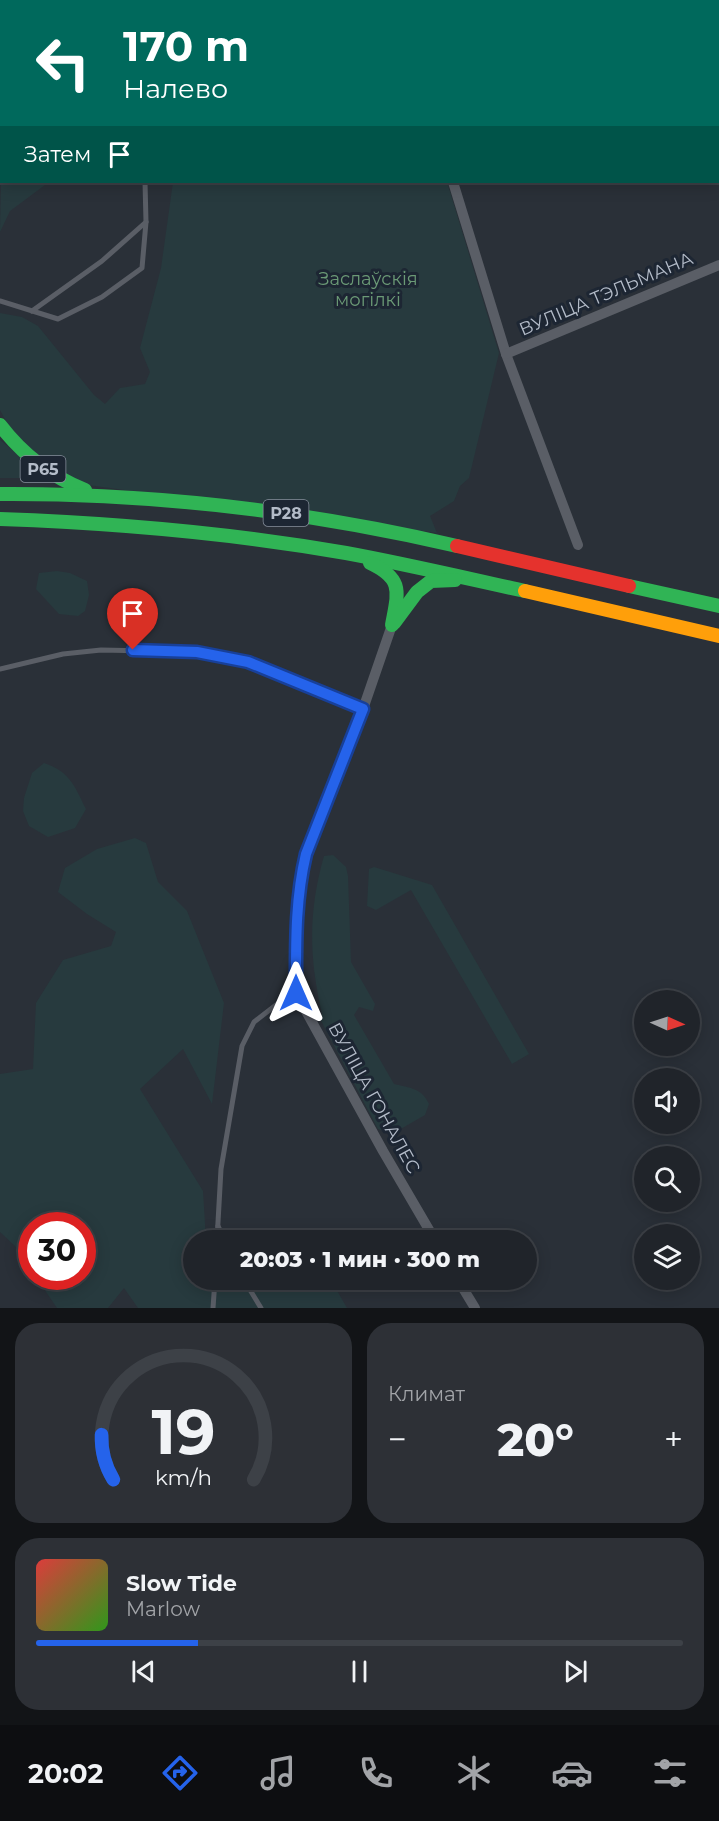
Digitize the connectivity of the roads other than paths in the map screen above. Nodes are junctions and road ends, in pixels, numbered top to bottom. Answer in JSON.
{"nodes":[{"id":1,"x":145,"y":183,"type":"edge"},
{"id":2,"x":453,"y":183,"type":"edge"},
{"id":3,"x":146,"y":222,"type":"junction"},
{"id":4,"x":719,"y":265,"type":"edge"},
{"id":5,"x":0,"y":301,"type":"edge"},
{"id":6,"x":32,"y":311,"type":"junction"},
{"id":7,"x":506,"y":354,"type":"junction"},
{"id":8,"x":0,"y":424,"type":"edge"},
{"id":9,"x":0,"y":494,"type":"edge"},
{"id":10,"x":100,"y":495,"type":"junction"},
{"id":11,"x":0,"y":519,"type":"edge"},
{"id":12,"x":578,"y":545,"type":"dead end"},
{"id":13,"x":345,"y":553,"type":"junction"},
{"id":14,"x":471,"y":579,"type":"junction"},
{"id":15,"x":719,"y":606,"type":"edge"},
{"id":16,"x":392,"y":626,"type":"junction"},
{"id":17,"x":719,"y":636,"type":"edge"},
{"id":18,"x":0,"y":669,"type":"edge"},
{"id":19,"x":363,"y":709,"type":"junction"},
{"id":20,"x":296,"y":993,"type":"junction"},
{"id":21,"x":218,"y":1225,"type":"junction"},
{"id":22,"x":218,"y":1230,"type":"edge"},
{"id":23,"x":220,"y":1230,"type":"edge"},
{"id":24,"x":429,"y":1230,"type":"edge"},
{"id":25,"x":214,"y":1290,"type":"edge"},
{"id":26,"x":250,"y":1290,"type":"edge"},
{"id":27,"x":464,"y":1290,"type":"edge"},
{"id":28,"x":213,"y":1308,"type":"edge"},
{"id":29,"x":261,"y":1308,"type":"edge"},
{"id":30,"x":475,"y":1308,"type":"edge"}],
"edges":[{"from":1,"to":3,"type":"lane"},
{"from":2,"to":7,"type":"street"},
{"from":3,"to":6,"type":"lane"},
{"from":3,"to":6,"type":"lane"},
{"from":4,"to":7,"type":"street","name":"ВУЛІЦА ТЭЛЬМАНА"},
{"from":5,"to":6,"type":"lane"},
{"from":7,"to":12,"type":"street"},
{"from":8,"to":10,"type":"highway","number":"Р65"},
{"from":9,"to":10,"type":"highway","number":"Р28"},
{"from":10,"to":15,"type":"highway","number":"Р28"},
{"from":11,"to":13,"type":"highway","number":"Р28"},
{"from":13,"to":14,"type":"highway","number":"Р28"},
{"from":13,"to":16,"type":"highway"},
{"from":14,"to":16,"type":"highway"},
{"from":14,"to":17,"type":"highway","number":"Р28"},
{"from":16,"to":19,"type":"street","name":"ВУЛІЦА ГОНАЛЕС"},
{"from":18,"to":19,"type":"lane"},
{"from":19,"to":20,"type":"street","name":"ВУЛІЦА ГОНАЛЕС"},
{"from":20,"to":21,"type":"lane"},
{"from":20,"to":24,"type":"street","name":"ВУЛІЦА ГОНАЛЕС"},
{"from":21,"to":22,"type":"lane"},
{"from":21,"to":23,"type":"lane"},
{"from":25,"to":28,"type":"lane"},
{"from":26,"to":29,"type":"lane"},
{"from":27,"to":30,"type":"street"}]}
